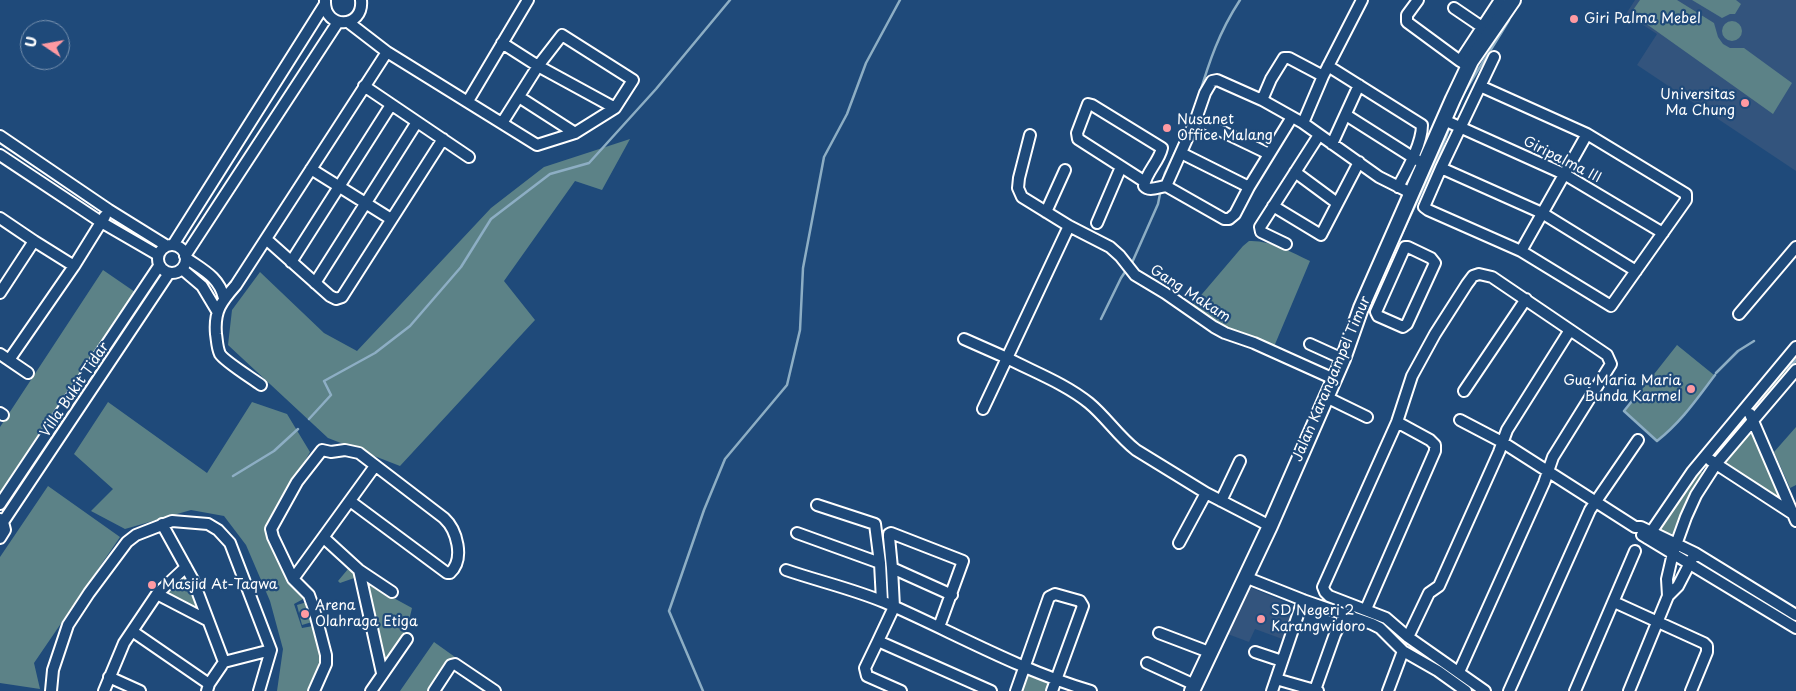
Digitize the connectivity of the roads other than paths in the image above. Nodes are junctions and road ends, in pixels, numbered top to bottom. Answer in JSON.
{"nodes":[{"id":1,"x":361,"y":0,"type":"edge"},
{"id":2,"x":528,"y":0,"type":"edge"},
{"id":3,"x":1362,"y":0,"type":"edge"},
{"id":4,"x":1418,"y":0,"type":"edge"},
{"id":5,"x":1500,"y":0,"type":"edge"},
{"id":6,"x":1512,"y":0,"type":"edge"},
{"id":7,"x":325,"y":2,"type":"edge"},
{"id":8,"x":1454,"y":8,"type":"dead end"},
{"id":9,"x":343,"y":22,"type":"junction"},
{"id":10,"x":1482,"y":27,"type":"junction"},
{"id":11,"x":502,"y":44,"type":"junction"},
{"id":12,"x":388,"y":52,"type":"junction"},
{"id":13,"x":1494,"y":57,"type":"dead end"},
{"id":14,"x":1464,"y":63,"type":"junction"},
{"id":15,"x":538,"y":66,"type":"junction"},
{"id":16,"x":1328,"y":66,"type":"junction"},
{"id":17,"x":1323,"y":76,"type":"junction"},
{"id":18,"x":364,"y":86,"type":"junction"},
{"id":19,"x":1359,"y":86,"type":"junction"},
{"id":20,"x":1480,"y":86,"type":"junction"},
{"id":21,"x":519,"y":97,"type":"junction"},
{"id":22,"x":1262,"y":100,"type":"junction"},
{"id":23,"x":468,"y":101,"type":"junction"},
{"id":24,"x":391,"y":104,"type":"junction"},
{"id":25,"x":615,"y":108,"type":"junction"},
{"id":26,"x":1346,"y":115,"type":"junction"},
{"id":27,"x":1292,"y":117,"type":"junction"},
{"id":28,"x":1196,"y":119,"type":"junction"},
{"id":29,"x":417,"y":122,"type":"junction"},
{"id":30,"x":502,"y":123,"type":"junction"},
{"id":31,"x":1303,"y":123,"type":"junction"},
{"id":32,"x":1451,"y":123,"type":"junction"},
{"id":33,"x":575,"y":133,"type":"junction"},
{"id":34,"x":1587,"y":134,"type":"junction"},
{"id":35,"x":1030,"y":135,"type":"dead end"},
{"id":36,"x":1319,"y":135,"type":"junction"},
{"id":37,"x":0,"y":136,"type":"edge"},
{"id":38,"x":442,"y":139,"type":"junction"},
{"id":39,"x":12,"y":144,"type":"junction"},
{"id":40,"x":1332,"y":144,"type":"junction"},
{"id":41,"x":1181,"y":153,"type":"junction"},
{"id":42,"x":1269,"y":154,"type":"junction"},
{"id":43,"x":470,"y":157,"type":"dead end"},
{"id":44,"x":1,"y":159,"type":"edge"},
{"id":45,"x":1418,"y":160,"type":"junction"},
{"id":46,"x":1359,"y":162,"type":"junction"},
{"id":47,"x":1121,"y":167,"type":"junction"},
{"id":48,"x":1441,"y":168,"type":"junction"},
{"id":49,"x":311,"y":169,"type":"junction"},
{"id":50,"x":1065,"y":170,"type":"dead end"},
{"id":51,"x":1295,"y":172,"type":"junction"},
{"id":52,"x":1564,"y":174,"type":"junction"},
{"id":53,"x":1145,"y":179,"type":"junction"},
{"id":54,"x":339,"y":186,"type":"junction"},
{"id":55,"x":1163,"y":186,"type":"junction"},
{"id":56,"x":1398,"y":187,"type":"junction"},
{"id":57,"x":1249,"y":188,"type":"junction"},
{"id":58,"x":1411,"y":195,"type":"junction"},
{"id":59,"x":1337,"y":202,"type":"junction"},
{"id":60,"x":366,"y":204,"type":"junction"},
{"id":61,"x":1273,"y":206,"type":"junction"},
{"id":62,"x":109,"y":210,"type":"junction"},
{"id":63,"x":1046,"y":212,"type":"junction"},
{"id":64,"x":1542,"y":212,"type":"junction"},
{"id":65,"x":0,"y":218,"type":"edge"},
{"id":66,"x":391,"y":219,"type":"junction"},
{"id":67,"x":101,"y":222,"type":"junction"},
{"id":68,"x":1097,"y":223,"type":"dead end"},
{"id":69,"x":1070,"y":226,"type":"junction"},
{"id":70,"x":1663,"y":233,"type":"junction"},
{"id":71,"x":266,"y":239,"type":"junction"},
{"id":72,"x":34,"y":241,"type":"junction"},
{"id":73,"x":1286,"y":244,"type":"dead end"},
{"id":74,"x":170,"y":245,"type":"junction"},
{"id":75,"x":1796,"y":247,"type":"edge"},
{"id":76,"x":1521,"y":251,"type":"junction"},
{"id":77,"x":158,"y":255,"type":"junction"},
{"id":78,"x":186,"y":257,"type":"junction"},
{"id":79,"x":292,"y":262,"type":"junction"},
{"id":80,"x":74,"y":266,"type":"junction"},
{"id":81,"x":159,"y":266,"type":"junction"},
{"id":82,"x":182,"y":269,"type":"junction"},
{"id":83,"x":1636,"y":271,"type":"junction"},
{"id":84,"x":169,"y":273,"type":"junction"},
{"id":85,"x":1377,"y":278,"type":"junction"},
{"id":86,"x":315,"y":283,"type":"junction"},
{"id":87,"x":1388,"y":284,"type":"junction"},
{"id":88,"x":0,"y":293,"type":"edge"},
{"id":89,"x":224,"y":298,"type":"junction"},
{"id":90,"x":1526,"y":299,"type":"junction"},
{"id":91,"x":214,"y":307,"type":"junction"},
{"id":92,"x":1739,"y":314,"type":"dead end"},
{"id":93,"x":1570,"y":330,"type":"junction"},
{"id":94,"x":964,"y":338,"type":"dead end"},
{"id":95,"x":1310,"y":344,"type":"dead end"},
{"id":96,"x":1796,"y":347,"type":"edge"},
{"id":97,"x":0,"y":354,"type":"edge"},
{"id":98,"x":1007,"y":358,"type":"junction"},
{"id":99,"x":1343,"y":359,"type":"junction"},
{"id":100,"x":9,"y":360,"type":"junction"},
{"id":101,"x":1796,"y":370,"type":"edge"},
{"id":102,"x":28,"y":373,"type":"dead end"},
{"id":103,"x":1334,"y":380,"type":"junction"},
{"id":104,"x":261,"y":385,"type":"dead end"},
{"id":105,"x":1464,"y":391,"type":"dead end"},
{"id":106,"x":1326,"y":397,"type":"junction"},
{"id":107,"x":1746,"y":406,"type":"junction"},
{"id":108,"x":982,"y":409,"type":"dead end"},
{"id":109,"x":1367,"y":417,"type":"dead end"},
{"id":110,"x":1753,"y":419,"type":"junction"},
{"id":111,"x":1460,"y":420,"type":"dead end"},
{"id":112,"x":1397,"y":422,"type":"junction"},
{"id":113,"x":1638,"y":440,"type":"dead end"},
{"id":114,"x":1502,"y":442,"type":"junction"},
{"id":115,"x":1704,"y":456,"type":"junction"},
{"id":116,"x":1240,"y":460,"type":"dead end"},
{"id":117,"x":1716,"y":464,"type":"junction"},
{"id":118,"x":375,"y":466,"type":"junction"},
{"id":119,"x":1548,"y":470,"type":"junction"},
{"id":120,"x":1206,"y":493,"type":"junction"},
{"id":121,"x":350,"y":501,"type":"junction"},
{"id":122,"x":1221,"y":501,"type":"junction"},
{"id":123,"x":1595,"y":502,"type":"junction"},
{"id":124,"x":0,"y":504,"type":"edge"},
{"id":125,"x":817,"y":505,"type":"dead end"},
{"id":126,"x":1795,"y":518,"type":"edge"},
{"id":127,"x":2,"y":520,"type":"edge"},
{"id":128,"x":162,"y":524,"type":"junction"},
{"id":129,"x":1270,"y":526,"type":"junction"},
{"id":130,"x":797,"y":533,"type":"dead end"},
{"id":131,"x":1649,"y":535,"type":"junction"},
{"id":132,"x":0,"y":538,"type":"edge"},
{"id":133,"x":324,"y":538,"type":"junction"},
{"id":134,"x":1179,"y":543,"type":"dead end"},
{"id":135,"x":1675,"y":548,"type":"junction"},
{"id":136,"x":1635,"y":551,"type":"dead end"},
{"id":137,"x":1695,"y":553,"type":"junction"},
{"id":138,"x":880,"y":563,"type":"junction"},
{"id":139,"x":1690,"y":563,"type":"junction"},
{"id":140,"x":186,"y":566,"type":"junction"},
{"id":141,"x":892,"y":568,"type":"junction"},
{"id":142,"x":359,"y":570,"type":"junction"},
{"id":143,"x":786,"y":570,"type":"dead end"},
{"id":144,"x":1245,"y":577,"type":"junction"},
{"id":145,"x":293,"y":579,"type":"junction"},
{"id":146,"x":392,"y":592,"type":"dead end"},
{"id":147,"x":157,"y":594,"type":"junction"},
{"id":148,"x":952,"y":595,"type":"junction"},
{"id":149,"x":1668,"y":596,"type":"junction"},
{"id":150,"x":1303,"y":600,"type":"junction"},
{"id":151,"x":882,"y":601,"type":"junction"},
{"id":152,"x":1614,"y":602,"type":"junction"},
{"id":153,"x":894,"y":606,"type":"junction"},
{"id":154,"x":1366,"y":609,"type":"junction"},
{"id":155,"x":1345,"y":614,"type":"junction"},
{"id":156,"x":1796,"y":615,"type":"edge"},
{"id":157,"x":207,"y":620,"type":"junction"},
{"id":158,"x":1659,"y":622,"type":"junction"},
{"id":159,"x":939,"y":627,"type":"junction"},
{"id":160,"x":1796,"y":628,"type":"edge"},
{"id":161,"x":132,"y":631,"type":"junction"},
{"id":162,"x":1159,"y":634,"type":"dead end"},
{"id":163,"x":1408,"y":637,"type":"junction"},
{"id":164,"x":407,"y":639,"type":"dead end"},
{"id":165,"x":878,"y":641,"type":"junction"},
{"id":166,"x":271,"y":650,"type":"junction"},
{"id":167,"x":1404,"y":651,"type":"junction"},
{"id":168,"x":1209,"y":652,"type":"junction"},
{"id":169,"x":1255,"y":652,"type":"dead end"},
{"id":170,"x":1282,"y":661,"type":"junction"},
{"id":171,"x":224,"y":662,"type":"junction"},
{"id":172,"x":1147,"y":663,"type":"dead end"},
{"id":173,"x":1025,"y":668,"type":"junction"},
{"id":174,"x":1459,"y":672,"type":"junction"},
{"id":175,"x":382,"y":673,"type":"junction"},
{"id":176,"x":109,"y":677,"type":"junction"},
{"id":177,"x":1276,"y":679,"type":"junction"},
{"id":178,"x":1056,"y":681,"type":"junction"},
{"id":179,"x":208,"y":687,"type":"edge"},
{"id":180,"x":1194,"y":688,"type":"edge"},
{"id":181,"x":1316,"y":690,"type":"edge"},
{"id":182,"x":51,"y":691,"type":"edge"},
{"id":183,"x":104,"y":691,"type":"edge"},
{"id":184,"x":140,"y":691,"type":"edge"},
{"id":185,"x":259,"y":691,"type":"edge"},
{"id":186,"x":314,"y":691,"type":"edge"},
{"id":187,"x":371,"y":691,"type":"edge"},
{"id":188,"x":434,"y":691,"type":"edge"},
{"id":189,"x":495,"y":691,"type":"edge"},
{"id":190,"x":901,"y":691,"type":"edge"},
{"id":191,"x":991,"y":691,"type":"edge"},
{"id":192,"x":1016,"y":691,"type":"edge"},
{"id":193,"x":1052,"y":691,"type":"edge"},
{"id":194,"x":1091,"y":691,"type":"edge"},
{"id":195,"x":1272,"y":691,"type":"edge"},
{"id":196,"x":1388,"y":691,"type":"edge"},
{"id":197,"x":1466,"y":691,"type":"edge"},
{"id":198,"x":1485,"y":691,"type":"edge"},
{"id":199,"x":1509,"y":691,"type":"edge"},
{"id":200,"x":1575,"y":691,"type":"edge"},
{"id":201,"x":1629,"y":691,"type":"edge"},
{"id":202,"x":1691,"y":691,"type":"edge"}],
"edges":[{"from":1,"to":9,"type":"street"},
{"from":2,"to":11,"type":"street"},
{"from":3,"to":16,"type":"street"},
{"from":4,"to":14,"type":"street"},
{"from":5,"to":10,"type":"street","name":"Jalan Karangampel Timur"},
{"from":6,"to":14,"type":"street","name":"Jalan Karangampel Timur"},
{"from":7,"to":9,"type":"street"},
{"from":7,"to":74,"type":"street"},
{"from":8,"to":10,"type":"street"},
{"from":9,"to":12,"type":"street"},
{"from":9,"to":78,"type":"street"},
{"from":10,"to":14,"type":"street","name":"Jalan Karangampel Timur"},
{"from":11,"to":15,"type":"street"},
{"from":11,"to":23,"type":"street"},
{"from":12,"to":18,"type":"street"},
{"from":12,"to":23,"type":"street"},
{"from":13,"to":20,"type":"street"},
{"from":14,"to":32,"type":"street","name":"Jalan Karangampel Timur"},
{"from":15,"to":21,"type":"street"},
{"from":15,"to":25,"type":"street"},
{"from":15,"to":25,"type":"street"},
{"from":16,"to":17,"type":"street"},
{"from":16,"to":19,"type":"street"},
{"from":17,"to":22,"type":"street"},
{"from":17,"to":31,"type":"street"},
{"from":18,"to":24,"type":"street"},
{"from":18,"to":49,"type":"street"},
{"from":19,"to":26,"type":"street"},
{"from":19,"to":45,"type":"street"},
{"from":20,"to":32,"type":"street"},
{"from":20,"to":34,"type":"street"},
{"from":21,"to":30,"type":"street"},
{"from":21,"to":33,"type":"street"},
{"from":22,"to":27,"type":"street"},
{"from":22,"to":28,"type":"street"},
{"from":23,"to":30,"type":"street"},
{"from":24,"to":29,"type":"street"},
{"from":24,"to":54,"type":"street"},
{"from":25,"to":33,"type":"street"},
{"from":26,"to":40,"type":"street"},
{"from":26,"to":45,"type":"street"},
{"from":27,"to":31,"type":"street"},
{"from":27,"to":42,"type":"street"},
{"from":28,"to":41,"type":"street"},
{"from":28,"to":42,"type":"street"},
{"from":29,"to":38,"type":"street"},
{"from":29,"to":60,"type":"street"},
{"from":30,"to":33,"type":"street"},
{"from":31,"to":36,"type":"street"},
{"from":32,"to":45,"type":"street","name":"Jalan Karangampel Timur"},
{"from":32,"to":48,"type":"street"},
{"from":32,"to":52,"type":"street","name":"Giripalma III"},
{"from":34,"to":52,"type":"street"},
{"from":34,"to":70,"type":"street"},
{"from":35,"to":63,"type":"street","name":"Gang Makam"},
{"from":36,"to":40,"type":"street"},
{"from":36,"to":51,"type":"street"},
{"from":37,"to":39,"type":"street"},
{"from":38,"to":43,"type":"street"},
{"from":38,"to":66,"type":"street"},
{"from":39,"to":44,"type":"street"},
{"from":39,"to":62,"type":"street"},
{"from":40,"to":46,"type":"street"},
{"from":41,"to":55,"type":"street"},
{"from":41,"to":57,"type":"street"},
{"from":42,"to":57,"type":"street"},
{"from":44,"to":67,"type":"street"},
{"from":45,"to":56,"type":"street"},
{"from":45,"to":58,"type":"street","name":"Jalan Karangampel Timur"},
{"from":46,"to":56,"type":"street"},
{"from":46,"to":59,"type":"street"},
{"from":47,"to":53,"type":"street"},
{"from":47,"to":53,"type":"street"},
{"from":47,"to":68,"type":"street"},
{"from":48,"to":64,"type":"street"},
{"from":48,"to":76,"type":"street"},
{"from":49,"to":54,"type":"street"},
{"from":49,"to":71,"type":"street"},
{"from":50,"to":63,"type":"street"},
{"from":51,"to":59,"type":"street"},
{"from":51,"to":61,"type":"street"},
{"from":52,"to":64,"type":"street"},
{"from":52,"to":70,"type":"street","name":"Giripalma III"},
{"from":53,"to":55,"type":"street"},
{"from":54,"to":60,"type":"street"},
{"from":54,"to":79,"type":"street"},
{"from":55,"to":57,"type":"street"},
{"from":56,"to":58,"type":"street"},
{"from":58,"to":85,"type":"street","name":"Jalan Karangampel Timur"},
{"from":59,"to":61,"type":"street"},
{"from":60,"to":66,"type":"street"},
{"from":60,"to":86,"type":"street"},
{"from":61,"to":73,"type":"street"},
{"from":62,"to":67,"type":"street"},
{"from":62,"to":74,"type":"street"},
{"from":63,"to":69,"type":"street","name":"Gang Makam"},
{"from":64,"to":76,"type":"street"},
{"from":64,"to":83,"type":"street"},
{"from":65,"to":72,"type":"street"},
{"from":66,"to":86,"type":"street"},
{"from":67,"to":77,"type":"street"},
{"from":67,"to":80,"type":"street"},
{"from":69,"to":98,"type":"street"},
{"from":69,"to":103,"type":"street","name":"Gang Makam"},
{"from":70,"to":83,"type":"street"},
{"from":71,"to":79,"type":"street"},
{"from":71,"to":89,"type":"street"},
{"from":72,"to":80,"type":"street"},
{"from":72,"to":88,"type":"street"},
{"from":74,"to":77,"type":"street"},
{"from":74,"to":78,"type":"street"},
{"from":75,"to":92,"type":"street"},
{"from":76,"to":83,"type":"street"},
{"from":77,"to":81,"type":"street"},
{"from":78,"to":82,"type":"street"},
{"from":78,"to":89,"type":"street"},
{"from":79,"to":86,"type":"street"},
{"from":80,"to":100,"type":"street"},
{"from":81,"to":84,"type":"street"},
{"from":81,"to":124,"type":"street","name":"Villa Bukit Tidar"},
{"from":82,"to":84,"type":"street"},
{"from":82,"to":91,"type":"street"},
{"from":84,"to":127,"type":"street","name":"Villa Bukit Tidar"},
{"from":85,"to":87,"type":"street"},
{"from":85,"to":99,"type":"street","name":"Jalan Karangampel Timur"},
{"from":87,"to":87,"type":"street"},
{"from":89,"to":91,"type":"street"},
{"from":90,"to":93,"type":"street"},
{"from":90,"to":105,"type":"street"},
{"from":90,"to":112,"type":"street"},
{"from":91,"to":104,"type":"street"},
{"from":93,"to":114,"type":"street"},
{"from":93,"to":119,"type":"street"},
{"from":94,"to":98,"type":"street"},
{"from":95,"to":99,"type":"street"},
{"from":96,"to":107,"type":"street"},
{"from":97,"to":100,"type":"street"},
{"from":98,"to":108,"type":"street"},
{"from":98,"to":120,"type":"street"},
{"from":99,"to":103,"type":"street","name":"Jalan Karangampel Timur"},
{"from":100,"to":102,"type":"street"},
{"from":101,"to":110,"type":"street"},
{"from":103,"to":106,"type":"street","name":"Jalan Karangampel Timur"},
{"from":106,"to":109,"type":"street"},
{"from":106,"to":129,"type":"street","name":"Jalan Karangampel Timur"},
{"from":107,"to":110,"type":"street"},
{"from":107,"to":115,"type":"street"},
{"from":110,"to":117,"type":"street"},
{"from":110,"to":126,"type":"street"},
{"from":111,"to":114,"type":"street"},
{"from":112,"to":154,"type":"street"},
{"from":112,"to":154,"type":"street"},
{"from":113,"to":123,"type":"street"},
{"from":114,"to":119,"type":"street"},
{"from":114,"to":163,"type":"street"},
{"from":115,"to":117,"type":"street"},
{"from":115,"to":131,"type":"street"},
{"from":116,"to":122,"type":"street"},
{"from":117,"to":126,"type":"street"},
{"from":117,"to":135,"type":"street"},
{"from":118,"to":121,"type":"street"},
{"from":118,"to":121,"type":"street"},
{"from":118,"to":145,"type":"street"},
{"from":119,"to":123,"type":"street"},
{"from":119,"to":174,"type":"street"},
{"from":120,"to":122,"type":"street"},
{"from":120,"to":134,"type":"street"},
{"from":121,"to":133,"type":"street"},
{"from":122,"to":129,"type":"street"},
{"from":123,"to":131,"type":"street"},
{"from":123,"to":199,"type":"street"},
{"from":125,"to":138,"type":"street"},
{"from":127,"to":132,"type":"street"},
{"from":128,"to":140,"type":"street"},
{"from":128,"to":166,"type":"street"},
{"from":128,"to":182,"type":"street"},
{"from":129,"to":144,"type":"street","name":"Jalan Karangampel Timur"},
{"from":130,"to":138,"type":"street"},
{"from":131,"to":135,"type":"street"},
{"from":133,"to":142,"type":"street"},
{"from":133,"to":145,"type":"street"},
{"from":135,"to":137,"type":"street"},
{"from":135,"to":139,"type":"street"},
{"from":135,"to":149,"type":"street"},
{"from":136,"to":152,"type":"street"},
{"from":137,"to":139,"type":"street"},
{"from":137,"to":156,"type":"street"},
{"from":138,"to":151,"type":"street"},
{"from":139,"to":149,"type":"street"},
{"from":139,"to":160,"type":"street"},
{"from":140,"to":147,"type":"street"},
{"from":140,"to":157,"type":"street"},
{"from":141,"to":148,"type":"street"},
{"from":141,"to":148,"type":"street"},
{"from":141,"to":153,"type":"street"},
{"from":142,"to":146,"type":"street"},
{"from":142,"to":175,"type":"street"},
{"from":143,"to":151,"type":"street"},
{"from":144,"to":150,"type":"street"},
{"from":144,"to":168,"type":"street","name":"Jalan Karangampel Timur"},
{"from":145,"to":186,"type":"street"},
{"from":147,"to":157,"type":"street"},
{"from":147,"to":161,"type":"street"},
{"from":148,"to":159,"type":"street"},
{"from":149,"to":158,"type":"street"},
{"from":150,"to":155,"type":"street"},
{"from":150,"to":170,"type":"street"},
{"from":151,"to":153,"type":"street"},
{"from":152,"to":158,"type":"street"},
{"from":152,"to":200,"type":"street"},
{"from":153,"to":159,"type":"street"},
{"from":153,"to":165,"type":"street"},
{"from":154,"to":163,"type":"street"},
{"from":155,"to":167,"type":"street"},
{"from":155,"to":181,"type":"street"},
{"from":157,"to":171,"type":"street"},
{"from":158,"to":201,"type":"street"},
{"from":158,"to":202,"type":"street"},
{"from":159,"to":173,"type":"street"},
{"from":161,"to":176,"type":"street"},
{"from":161,"to":179,"type":"street"},
{"from":162,"to":168,"type":"street"},
{"from":163,"to":174,"type":"street"},
{"from":164,"to":175,"type":"street"},
{"from":165,"to":190,"type":"street"},
{"from":165,"to":191,"type":"street"},
{"from":166,"to":171,"type":"street"},
{"from":166,"to":185,"type":"street"},
{"from":167,"to":196,"type":"street"},
{"from":167,"to":197,"type":"street"},
{"from":168,"to":180,"type":"street","name":"Jalan Karangampel Timur"},
{"from":169,"to":170,"type":"street"},
{"from":170,"to":177,"type":"street"},
{"from":171,"to":179,"type":"street"},
{"from":172,"to":180,"type":"street"},
{"from":173,"to":178,"type":"street"},
{"from":173,"to":178,"type":"street"},
{"from":173,"to":192,"type":"street"},
{"from":174,"to":198,"type":"street"},
{"from":175,"to":187,"type":"street"},
{"from":176,"to":183,"type":"street"},
{"from":176,"to":184,"type":"street"},
{"from":177,"to":181,"type":"street"},
{"from":177,"to":195,"type":"street"},
{"from":178,"to":193,"type":"street"},
{"from":178,"to":194,"type":"street"},
{"from":188,"to":189,"type":"street"}]}
